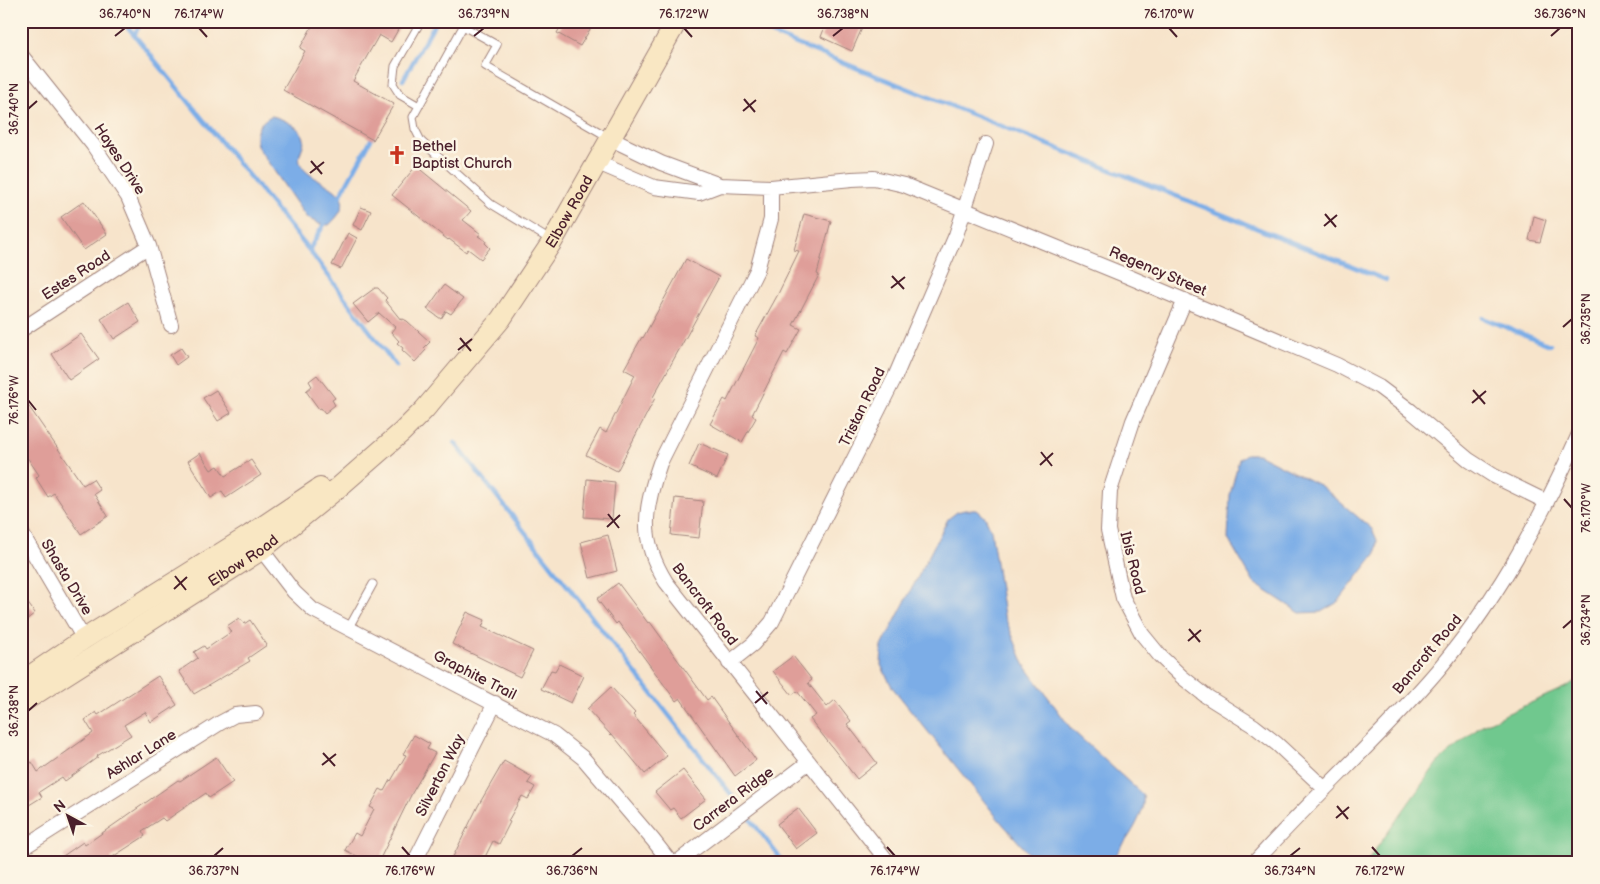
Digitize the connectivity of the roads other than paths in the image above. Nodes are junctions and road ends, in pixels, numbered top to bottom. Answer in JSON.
{"nodes":[{"id":1,"x":421,"y":21,"type":"edge"},
{"id":2,"x":677,"y":21,"type":"edge"},
{"id":3,"x":465,"y":23,"type":"edge"},
{"id":4,"x":21,"y":55,"type":"edge"},
{"id":5,"x":419,"y":106,"type":"junction"},
{"id":6,"x":611,"y":139,"type":"junction"},
{"id":7,"x":986,"y":144,"type":"dead end"},
{"id":8,"x":598,"y":163,"type":"junction"},
{"id":9,"x":720,"y":185,"type":"junction"},
{"id":10,"x":770,"y":187,"type":"junction"},
{"id":11,"x":965,"y":209,"type":"junction"},
{"id":12,"x":552,"y":242,"type":"junction"},
{"id":13,"x":149,"y":246,"type":"junction"},
{"id":14,"x":1185,"y":300,"type":"junction"},
{"id":15,"x":172,"y":325,"type":"dead end"},
{"id":16,"x":21,"y":330,"type":"edge"},
{"id":17,"x":1579,"y":434,"type":"edge"},
{"id":18,"x":1547,"y":502,"type":"junction"},
{"id":19,"x":21,"y":532,"type":"edge"},
{"id":20,"x":256,"y":543,"type":"junction"},
{"id":21,"x":373,"y":584,"type":"dead end"},
{"id":22,"x":348,"y":629,"type":"junction"},
{"id":23,"x":84,"y":639,"type":"junction"},
{"id":24,"x":729,"y":663,"type":"junction"},
{"id":25,"x":21,"y":682,"type":"edge"},
{"id":26,"x":21,"y":703,"type":"edge"},
{"id":27,"x":495,"y":703,"type":"junction"},
{"id":28,"x":256,"y":713,"type":"dead end"},
{"id":29,"x":809,"y":762,"type":"junction"},
{"id":30,"x":1325,"y":788,"type":"junction"},
{"id":31,"x":21,"y":849,"type":"edge"},
{"id":32,"x":414,"y":863,"type":"edge"},
{"id":33,"x":671,"y":863,"type":"edge"},
{"id":34,"x":676,"y":863,"type":"edge"},
{"id":35,"x":889,"y":863,"type":"edge"},
{"id":36,"x":1254,"y":863,"type":"edge"}],
"edges":[{"from":1,"to":5,"type":"lane"},
{"from":2,"to":6,"type":"main road","name":"Elbow Road"},
{"from":3,"to":5,"type":"lane"},
{"from":3,"to":6,"type":"lane"},
{"from":4,"to":13,"type":"street","name":"Hayes Drive"},
{"from":5,"to":12,"type":"lane"},
{"from":6,"to":8,"type":"main road","name":"Elbow Road"},
{"from":6,"to":9,"type":"street","name":"Regency Street"},
{"from":7,"to":11,"type":"street","name":"Tristan Road"},
{"from":8,"to":9,"type":"street","name":"Regency Street"},
{"from":8,"to":12,"type":"main road","name":"Elbow Road"},
{"from":9,"to":10,"type":"street","name":"Regency Street"},
{"from":10,"to":11,"type":"street","name":"Regency Street"},
{"from":10,"to":24,"type":"street","name":"Bancroft Road"},
{"from":11,"to":14,"type":"street","name":"Regency Street"},
{"from":11,"to":24,"type":"street","name":"Tristan Road"},
{"from":12,"to":20,"type":"main road","name":"Elbow Road"},
{"from":13,"to":15,"type":"street","name":"Hayes Drive"},
{"from":13,"to":16,"type":"street","name":"Estes Road"},
{"from":14,"to":18,"type":"street","name":"Regency Street"},
{"from":14,"to":30,"type":"street","name":"Ibis Road"},
{"from":17,"to":18,"type":"street","name":"Bancroft Road"},
{"from":18,"to":30,"type":"street","name":"Bancroft Road"},
{"from":19,"to":23,"type":"street","name":"Shasta Drive"},
{"from":20,"to":22,"type":"street","name":"Graphite Trail"},
{"from":20,"to":23,"type":"main road","name":"Elbow Road"},
{"from":20,"to":26,"type":"main road","name":"Elbow Road"},
{"from":21,"to":22,"type":"lane"},
{"from":22,"to":27,"type":"street","name":"Graphite Trail"},
{"from":23,"to":25,"type":"main road","name":"Elbow Road"},
{"from":24,"to":29,"type":"street","name":"Bancroft Road"},
{"from":27,"to":32,"type":"street","name":"Silverton Way"},
{"from":27,"to":33,"type":"street","name":"Graphite Trail"},
{"from":28,"to":31,"type":"street","name":"Ashlar Lane"},
{"from":29,"to":34,"type":"street","name":"Carrera Ridge"},
{"from":29,"to":35,"type":"street","name":"Bancroft Road"},
{"from":30,"to":36,"type":"street","name":"Bancroft Road"}]}
